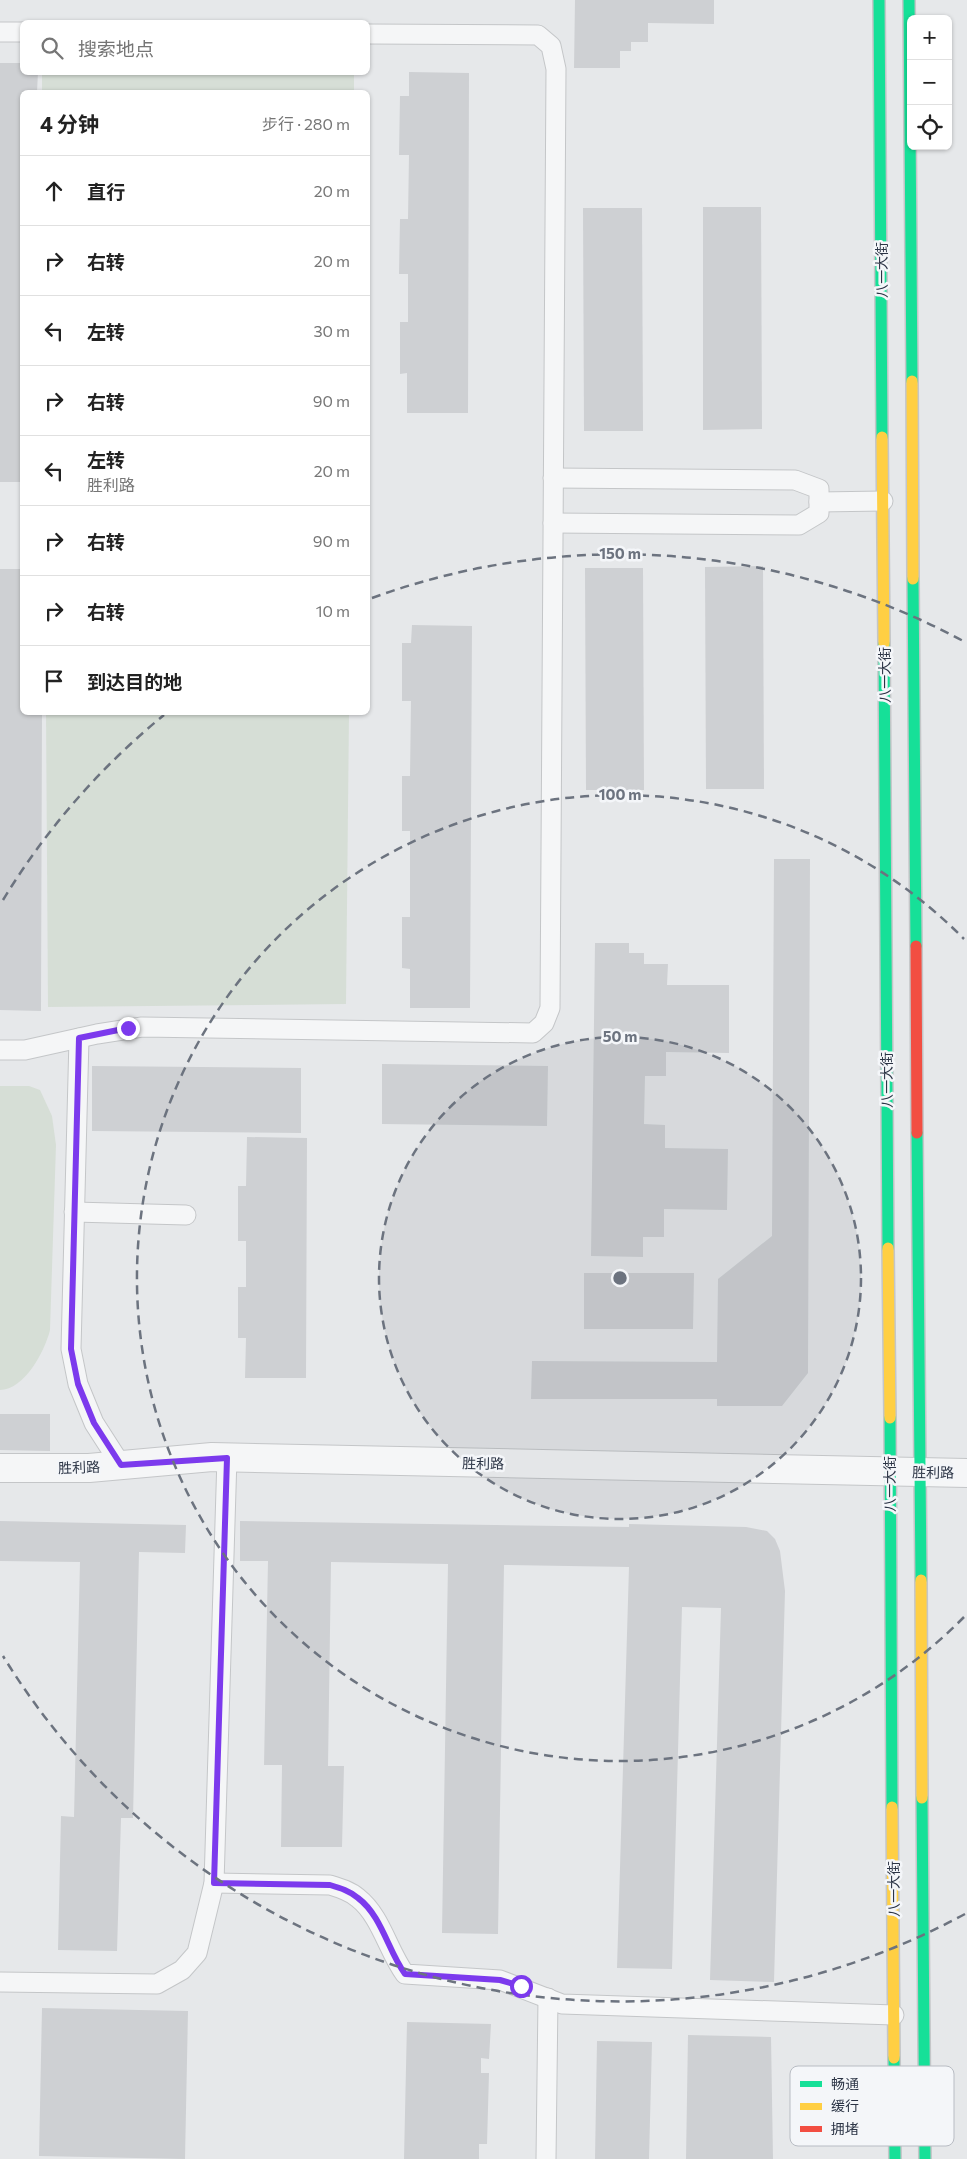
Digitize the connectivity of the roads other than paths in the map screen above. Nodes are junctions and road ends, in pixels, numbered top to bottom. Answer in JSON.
{"nodes":[{"id":1,"x":879,"y":0,"type":"edge"},
{"id":2,"x":909,"y":0,"type":"edge"},
{"id":3,"x":0,"y":32,"type":"edge"},
{"id":4,"x":20,"y":32,"type":"edge"},
{"id":5,"x":370,"y":34,"type":"edge"},
{"id":6,"x":553,"y":478,"type":"junction"},
{"id":7,"x":883,"y":501,"type":"junction"},
{"id":8,"x":819,"y":502,"type":"junction"},
{"id":9,"x":553,"y":523,"type":"junction"},
{"id":10,"x":79,"y":1038,"type":"junction"},
{"id":11,"x":0,"y":1050,"type":"edge"},
{"id":12,"x":74,"y":1212,"type":"junction"},
{"id":13,"x":186,"y":1214,"type":"dead end"},
{"id":14,"x":227,"y":1458,"type":"junction"},
{"id":15,"x":121,"y":1465,"type":"junction"},
{"id":16,"x":0,"y":1468,"type":"edge"},
{"id":17,"x":889,"y":1471,"type":"junction"},
{"id":18,"x":919,"y":1472,"type":"junction"},
{"id":19,"x":967,"y":1473,"type":"edge"},
{"id":20,"x":214,"y":1883,"type":"junction"},
{"id":21,"x":0,"y":1982,"type":"edge"},
{"id":22,"x":548,"y":1998,"type":"junction"},
{"id":23,"x":894,"y":2015,"type":"junction"},
{"id":24,"x":894,"y":2066,"type":"edge"},
{"id":25,"x":924,"y":2066,"type":"edge"},
{"id":26,"x":895,"y":2146,"type":"edge"},
{"id":27,"x":925,"y":2146,"type":"edge"},
{"id":28,"x":546,"y":2159,"type":"edge"},
{"id":29,"x":895,"y":2159,"type":"edge"},
{"id":30,"x":925,"y":2159,"type":"edge"}],
"edges":[{"from":1,"to":7,"type":"street","name":"八一大街"},
{"from":2,"to":18,"type":"street"},
{"from":3,"to":4,"type":"lane"},
{"from":5,"to":6,"type":"lane"},
{"from":6,"to":8,"type":"lane"},
{"from":6,"to":9,"type":"lane"},
{"from":7,"to":8,"type":"lane"},
{"from":7,"to":17,"type":"street","name":"八一大街"},
{"from":8,"to":9,"type":"lane"},
{"from":9,"to":10,"type":"lane"},
{"from":10,"to":11,"type":"lane"},
{"from":10,"to":12,"type":"lane"},
{"from":12,"to":13,"type":"lane"},
{"from":12,"to":15,"type":"lane"},
{"from":14,"to":15,"type":"street","name":"胜利路"},
{"from":14,"to":17,"type":"street","name":"胜利路"},
{"from":14,"to":20,"type":"lane"},
{"from":15,"to":16,"type":"street","name":"胜利路"},
{"from":17,"to":18,"type":"street","name":"胜利路"},
{"from":17,"to":23,"type":"street","name":"八一大街"},
{"from":18,"to":19,"type":"street","name":"胜利路"},
{"from":18,"to":25,"type":"street"},
{"from":20,"to":21,"type":"lane"},
{"from":20,"to":22,"type":"lane"},
{"from":22,"to":23,"type":"lane"},
{"from":22,"to":28,"type":"lane"},
{"from":23,"to":24,"type":"street","name":"八一大街"},
{"from":26,"to":29,"type":"street","name":"八一大街"},
{"from":27,"to":30,"type":"street"}]}
